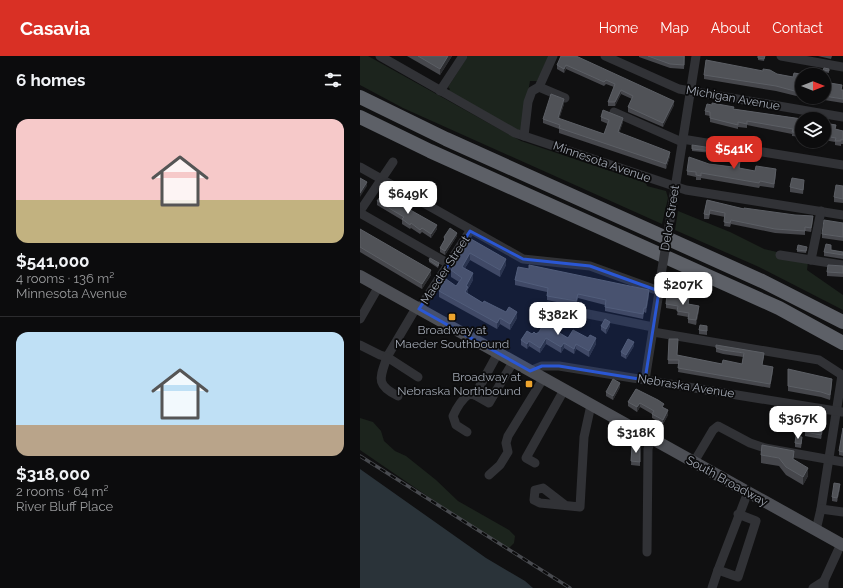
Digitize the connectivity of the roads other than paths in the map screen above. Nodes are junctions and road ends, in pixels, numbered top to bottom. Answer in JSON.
{"nodes":[{"id":1,"x":380,"y":56,"type":"edge"},
{"id":2,"x":463,"y":56,"type":"edge"},
{"id":3,"x":553,"y":56,"type":"edge"},
{"id":4,"x":605,"y":56,"type":"edge"},
{"id":5,"x":696,"y":56,"type":"edge"},
{"id":6,"x":781,"y":56,"type":"edge"},
{"id":7,"x":843,"y":66,"type":"edge"},
{"id":8,"x":539,"y":87,"type":"junction"},
{"id":9,"x":440,"y":91,"type":"junction"},
{"id":10,"x":690,"y":92,"type":"junction"},
{"id":11,"x":360,"y":97,"type":"edge"},
{"id":12,"x":566,"y":98,"type":"dead end"},
{"id":13,"x":614,"y":112,"type":"dead end"},
{"id":14,"x":360,"y":117,"type":"edge"},
{"id":15,"x":843,"y":117,"type":"edge"},
{"id":16,"x":524,"y":136,"type":"junction"},
{"id":17,"x":682,"y":140,"type":"junction"},
{"id":18,"x":393,"y":162,"type":"dead end"},
{"id":19,"x":843,"y":165,"type":"edge"},
{"id":20,"x":360,"y":168,"type":"edge"},
{"id":21,"x":382,"y":180,"type":"junction"},
{"id":22,"x":676,"y":187,"type":"junction"},
{"id":23,"x":820,"y":211,"type":"junction"},
{"id":24,"x":360,"y":212,"type":"edge"},
{"id":25,"x":843,"y":215,"type":"edge"},
{"id":26,"x":470,"y":231,"type":"junction"},
{"id":27,"x":780,"y":255,"type":"dead end"},
{"id":28,"x":812,"y":260,"type":"junction"},
{"id":29,"x":449,"y":264,"type":"junction"},
{"id":30,"x":843,"y":265,"type":"edge"},
{"id":31,"x":360,"y":276,"type":"edge"},
{"id":32,"x":379,"y":286,"type":"junction"},
{"id":33,"x":659,"y":291,"type":"junction"},
{"id":34,"x":548,"y":306,"type":"dead end"},
{"id":35,"x":418,"y":309,"type":"junction"},
{"id":36,"x":360,"y":319,"type":"edge"},
{"id":37,"x":843,"y":322,"type":"edge"},
{"id":38,"x":653,"y":329,"type":"junction"},
{"id":39,"x":843,"y":343,"type":"edge"},
{"id":40,"x":360,"y":345,"type":"edge"},
{"id":41,"x":498,"y":353,"type":"junction"},
{"id":42,"x":388,"y":357,"type":"junction"},
{"id":43,"x":513,"y":362,"type":"junction"},
{"id":44,"x":530,"y":371,"type":"junction"},
{"id":45,"x":842,"y":375,"type":"edge"},
{"id":46,"x":418,"y":377,"type":"dead end"},
{"id":47,"x":543,"y":379,"type":"junction"},
{"id":48,"x":645,"y":380,"type":"junction"},
{"id":49,"x":564,"y":390,"type":"junction"},
{"id":50,"x":475,"y":394,"type":"junction"},
{"id":51,"x":398,"y":396,"type":"dead end"},
{"id":52,"x":591,"y":405,"type":"junction"},
{"id":53,"x":840,"y":412,"type":"edge"},
{"id":54,"x":467,"y":432,"type":"dead end"},
{"id":55,"x":652,"y":439,"type":"junction"},
{"id":56,"x":829,"y":459,"type":"junction"},
{"id":57,"x":694,"y":462,"type":"junction"},
{"id":58,"x":843,"y":462,"type":"edge"},
{"id":59,"x":535,"y":463,"type":"dead end"},
{"id":60,"x":489,"y":475,"type":"dead end"},
{"id":61,"x":748,"y":492,"type":"junction"},
{"id":62,"x":565,"y":505,"type":"dead end"},
{"id":63,"x":821,"y":509,"type":"junction"},
{"id":64,"x":843,"y":512,"type":"edge"},
{"id":65,"x":738,"y":514,"type":"junction"},
{"id":66,"x":816,"y":530,"type":"junction"},
{"id":67,"x":842,"y":545,"type":"edge"},
{"id":68,"x":647,"y":552,"type":"dead end"},
{"id":69,"x":718,"y":570,"type":"junction"},
{"id":70,"x":824,"y":585,"type":"edge"},
{"id":71,"x":712,"y":588,"type":"edge"},
{"id":72,"x":813,"y":588,"type":"edge"}],
"edges":[{"from":1,"to":9,"type":"street","name":"Minnesota Avenue"},
{"from":2,"to":9,"type":"street"},
{"from":3,"to":8,"type":"street"},
{"from":4,"to":10,"type":"street","name":"Michigan Avenue"},
{"from":5,"to":10,"type":"street","name":"Delor Street"},
{"from":6,"to":7,"type":"street"},
{"from":8,"to":12,"type":"street"},
{"from":8,"to":16,"type":"street"},
{"from":9,"to":16,"type":"street","name":"Minnesota Avenue"},
{"from":10,"to":15,"type":"street","name":"Michigan Avenue"},
{"from":10,"to":17,"type":"street","name":"Delor Street"},
{"from":11,"to":37,"type":"highway"},
{"from":13,"to":17,"type":"street"},
{"from":14,"to":39,"type":"highway"},
{"from":16,"to":22,"type":"street","name":"Minnesota Avenue"},
{"from":17,"to":19,"type":"street"},
{"from":17,"to":22,"type":"street","name":"Delor Street"},
{"from":18,"to":21,"type":"street"},
{"from":20,"to":21,"type":"street"},
{"from":21,"to":24,"type":"street"},
{"from":21,"to":26,"type":"street"},
{"from":22,"to":23,"type":"street","name":"Minnesota Avenue"},
{"from":22,"to":33,"type":"street","name":"Delor Street","bridge":true},
{"from":23,"to":25,"type":"street","name":"Minnesota Avenue"},
{"from":23,"to":28,"type":"street"},
{"from":24,"to":29,"type":"street"},
{"from":26,"to":29,"type":"street","name":"Maeder Street"},
{"from":26,"to":33,"type":"street"},
{"from":27,"to":28,"type":"street"},
{"from":28,"to":30,"type":"street"},
{"from":29,"to":35,"type":"street","name":"Maeder Street"},
{"from":31,"to":32,"type":"main road","name":"South Broadway"},
{"from":32,"to":35,"type":"main road","name":"South Broadway"},
{"from":32,"to":36,"type":"street"},
{"from":33,"to":38,"type":"street","name":"Delor Street"},
{"from":34,"to":38,"type":"street"},
{"from":35,"to":41,"type":"main road","name":"South Broadway"},
{"from":35,"to":42,"type":"street","name":"Maeder Street"},
{"from":38,"to":45,"type":"street"},
{"from":38,"to":48,"type":"street","name":"Delor Street"},
{"from":40,"to":42,"type":"street"},
{"from":41,"to":43,"type":"main road","name":"South Broadway"},
{"from":41,"to":50,"type":"street"},
{"from":42,"to":46,"type":"street"},
{"from":42,"to":51,"type":"street","name":"Maeder Street"},
{"from":43,"to":44,"type":"main road","name":"South Broadway"},
{"from":43,"to":50,"type":"street"},
{"from":44,"to":47,"type":"main road","name":"South Broadway"},
{"from":44,"to":48,"type":"street","name":"Nebraska Avenue"},
{"from":45,"to":53,"type":"street"},
{"from":47,"to":49,"type":"main road","name":"South Broadway"},
{"from":47,"to":60,"type":"street"},
{"from":48,"to":53,"type":"street","name":"Nebraska Avenue"},
{"from":49,"to":52,"type":"main road","name":"South Broadway"},
{"from":49,"to":59,"type":"street"},
{"from":50,"to":54,"type":"street"},
{"from":52,"to":55,"type":"main road","name":"South Broadway"},
{"from":52,"to":62,"type":"street"},
{"from":53,"to":56,"type":"street"},
{"from":55,"to":57,"type":"main road","name":"South Broadway"},
{"from":55,"to":68,"type":"street"},
{"from":56,"to":57,"type":"street"},
{"from":56,"to":58,"type":"street"},
{"from":56,"to":63,"type":"street"},
{"from":57,"to":61,"type":"main road","name":"South Broadway"},
{"from":61,"to":65,"type":"street"},
{"from":61,"to":66,"type":"main road","name":"South Broadway"},
{"from":63,"to":64,"type":"street"},
{"from":63,"to":66,"type":"street"},
{"from":65,"to":69,"type":"street"},
{"from":65,"to":69,"type":"street"},
{"from":66,"to":67,"type":"main road","name":"South Broadway"},
{"from":67,"to":70,"type":"street"},
{"from":69,"to":71,"type":"street"},
{"from":70,"to":72,"type":"street"}]}
